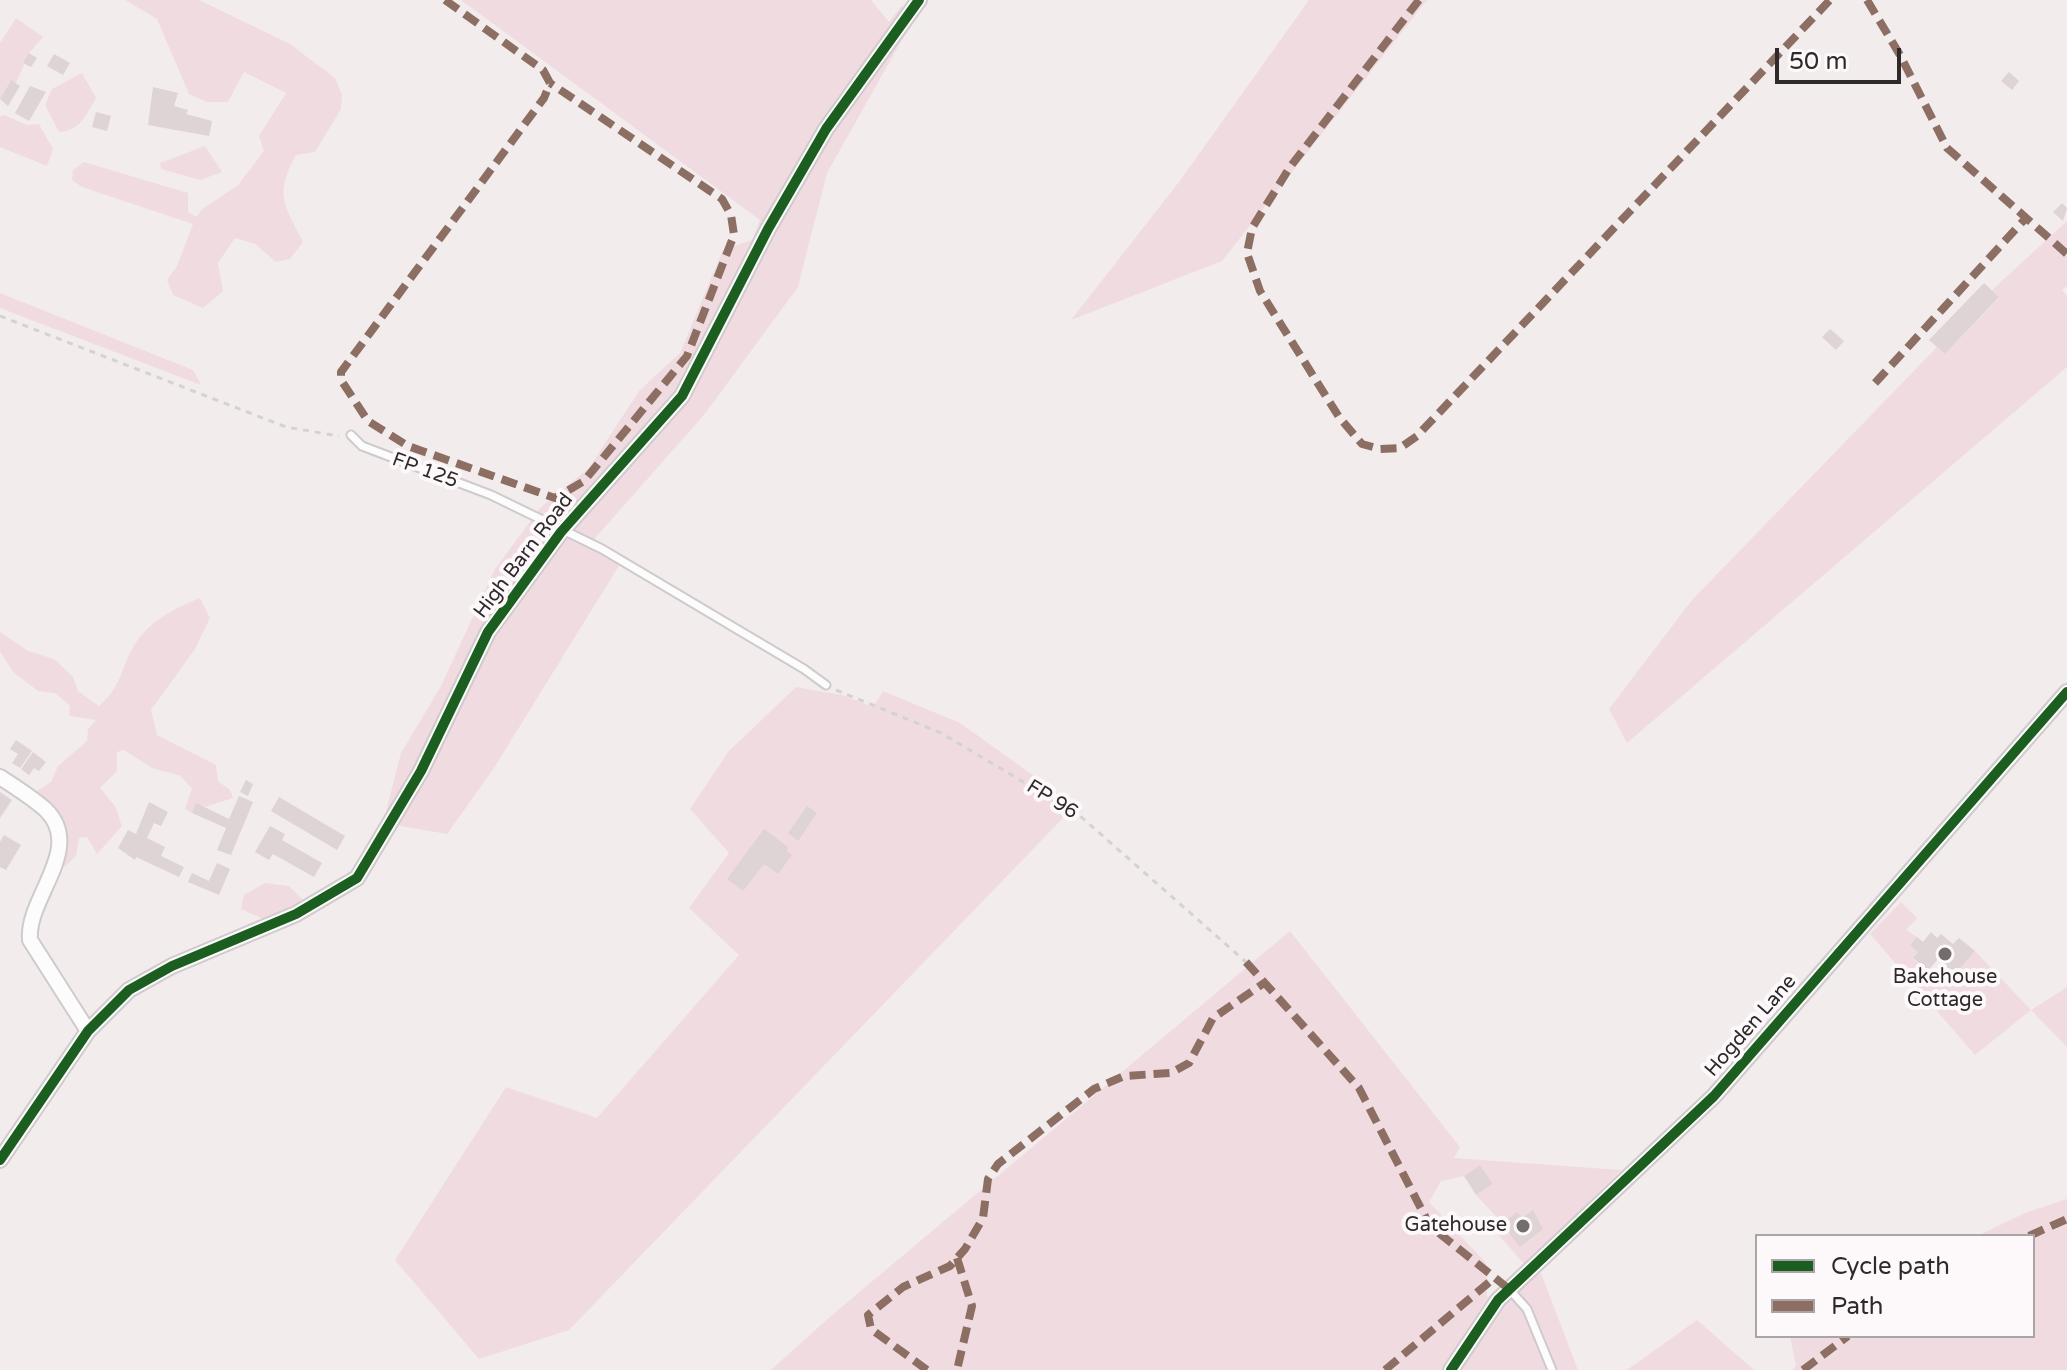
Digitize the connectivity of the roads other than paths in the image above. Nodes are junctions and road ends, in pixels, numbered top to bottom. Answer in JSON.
{"nodes":[{"id":1,"x":919,"y":0,"type":"edge"},
{"id":2,"x":351,"y":435,"type":"road end"},
{"id":3,"x":561,"y":532,"type":"junction"},
{"id":4,"x":826,"y":685,"type":"road end"},
{"id":5,"x":2067,"y":692,"type":"edge"},
{"id":6,"x":0,"y":777,"type":"edge"},
{"id":7,"x":88,"y":1031,"type":"junction"},
{"id":8,"x":0,"y":1160,"type":"edge"},
{"id":9,"x":1509,"y":1289,"type":"junction"},
{"id":10,"x":1451,"y":1370,"type":"edge"},
{"id":11,"x":1552,"y":1370,"type":"edge"}],
"edges":[{"from":1,"to":3,"type":"street","name":"High Barn Road"},
{"from":2,"to":3,"type":"lane","name":"FP 125"},
{"from":3,"to":4,"type":"lane","name":"FP 125"},
{"from":3,"to":7,"type":"street","name":"High Barn Road"},
{"from":5,"to":9,"type":"street","name":"Hogden Lane"},
{"from":6,"to":7,"type":"street"},
{"from":7,"to":8,"type":"street","name":"High Barn Road"},
{"from":9,"to":10,"type":"street","name":"Hogden Lane"},
{"from":9,"to":11,"type":"lane"}]}
